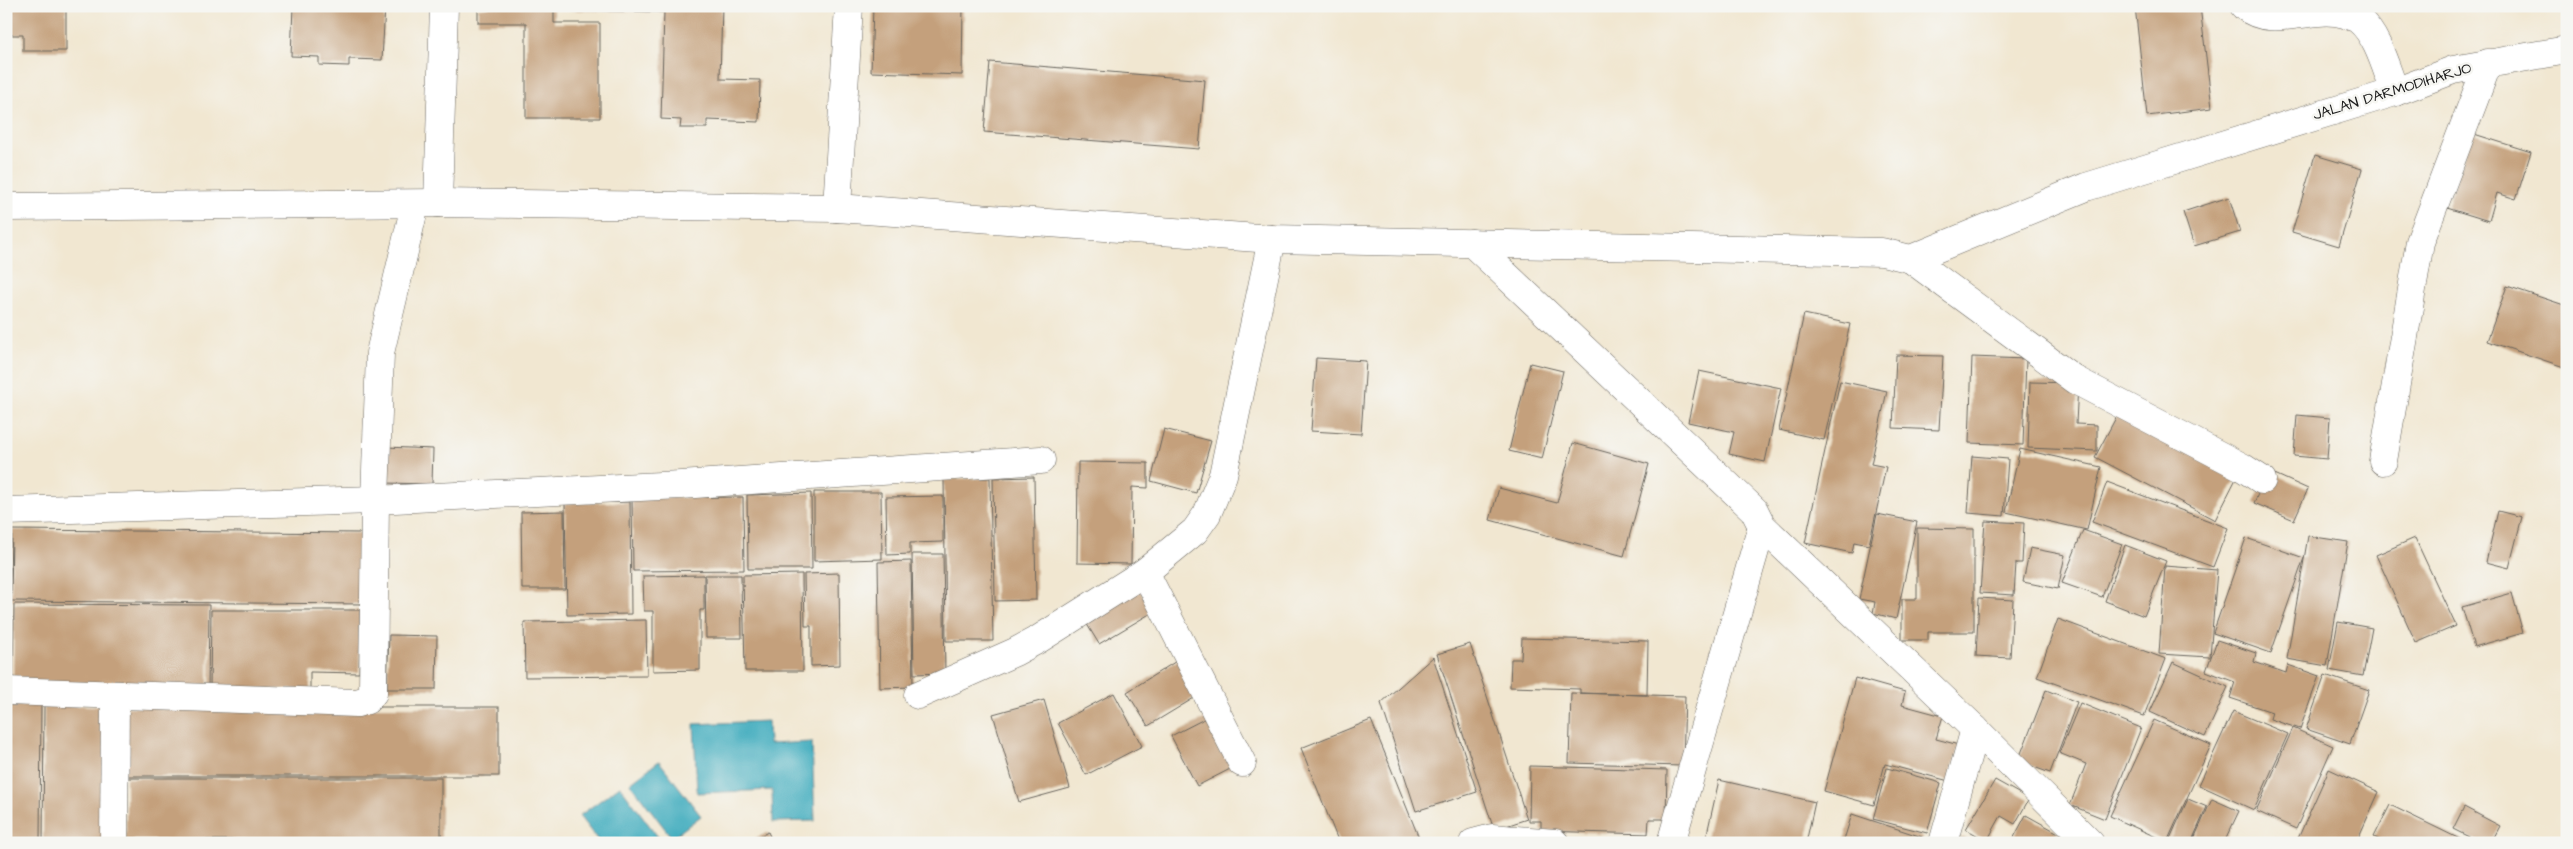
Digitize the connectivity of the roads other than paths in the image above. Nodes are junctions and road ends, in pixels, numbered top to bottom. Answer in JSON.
{"nodes":[{"id":1,"x":444,"y":6,"type":"edge"},
{"id":2,"x":849,"y":6,"type":"edge"},
{"id":3,"x":2244,"y":6,"type":"edge"},
{"id":4,"x":2567,"y":50,"type":"edge"},
{"id":5,"x":2488,"y":63,"type":"junction"},
{"id":6,"x":2395,"y":92,"type":"junction"},
{"id":7,"x":427,"y":204,"type":"junction"},
{"id":8,"x":6,"y":207,"type":"edge"},
{"id":9,"x":837,"y":208,"type":"junction"},
{"id":10,"x":1272,"y":239,"type":"junction"},
{"id":11,"x":1472,"y":243,"type":"junction"},
{"id":12,"x":1911,"y":259,"type":"junction"},
{"id":13,"x":1041,"y":460,"type":"dead end"},
{"id":14,"x":2383,"y":461,"type":"dead end"},
{"id":15,"x":2262,"y":480,"type":"dead end"},
{"id":16,"x":374,"y":500,"type":"junction"},
{"id":17,"x":6,"y":511,"type":"edge"},
{"id":18,"x":1762,"y":526,"type":"junction"},
{"id":19,"x":1145,"y":572,"type":"junction"},
{"id":20,"x":6,"y":691,"type":"edge"},
{"id":21,"x":918,"y":695,"type":"dead end"},
{"id":22,"x":115,"y":696,"type":"junction"},
{"id":23,"x":1975,"y":729,"type":"junction"},
{"id":24,"x":1242,"y":763,"type":"dead end"},
{"id":25,"x":114,"y":843,"type":"edge"},
{"id":26,"x":1473,"y":843,"type":"edge"},
{"id":27,"x":1555,"y":843,"type":"edge"},
{"id":28,"x":1670,"y":843,"type":"edge"},
{"id":29,"x":1943,"y":843,"type":"edge"},
{"id":30,"x":2090,"y":843,"type":"edge"}],
"edges":[{"from":1,"to":7,"type":"street"},
{"from":2,"to":9,"type":"street"},
{"from":3,"to":6,"type":"street"},
{"from":4,"to":5,"type":"street","name":"JALAN DARMODIHARJO"},
{"from":5,"to":6,"type":"street","name":"JALAN DARMODIHARJO"},
{"from":5,"to":14,"type":"street"},
{"from":6,"to":12,"type":"street","name":"JALAN DARMODIHARJO"},
{"from":7,"to":8,"type":"street"},
{"from":7,"to":9,"type":"street"},
{"from":7,"to":16,"type":"street"},
{"from":9,"to":10,"type":"street"},
{"from":10,"to":11,"type":"street"},
{"from":10,"to":19,"type":"street"},
{"from":11,"to":12,"type":"street"},
{"from":11,"to":18,"type":"street"},
{"from":12,"to":15,"type":"street"},
{"from":13,"to":16,"type":"street"},
{"from":16,"to":17,"type":"street"},
{"from":16,"to":22,"type":"street"},
{"from":18,"to":23,"type":"street"},
{"from":18,"to":28,"type":"street"},
{"from":19,"to":21,"type":"street"},
{"from":19,"to":24,"type":"street"},
{"from":20,"to":22,"type":"street"},
{"from":22,"to":25,"type":"street"},
{"from":23,"to":29,"type":"street"},
{"from":23,"to":30,"type":"street"},
{"from":26,"to":27,"type":"street"}]}
